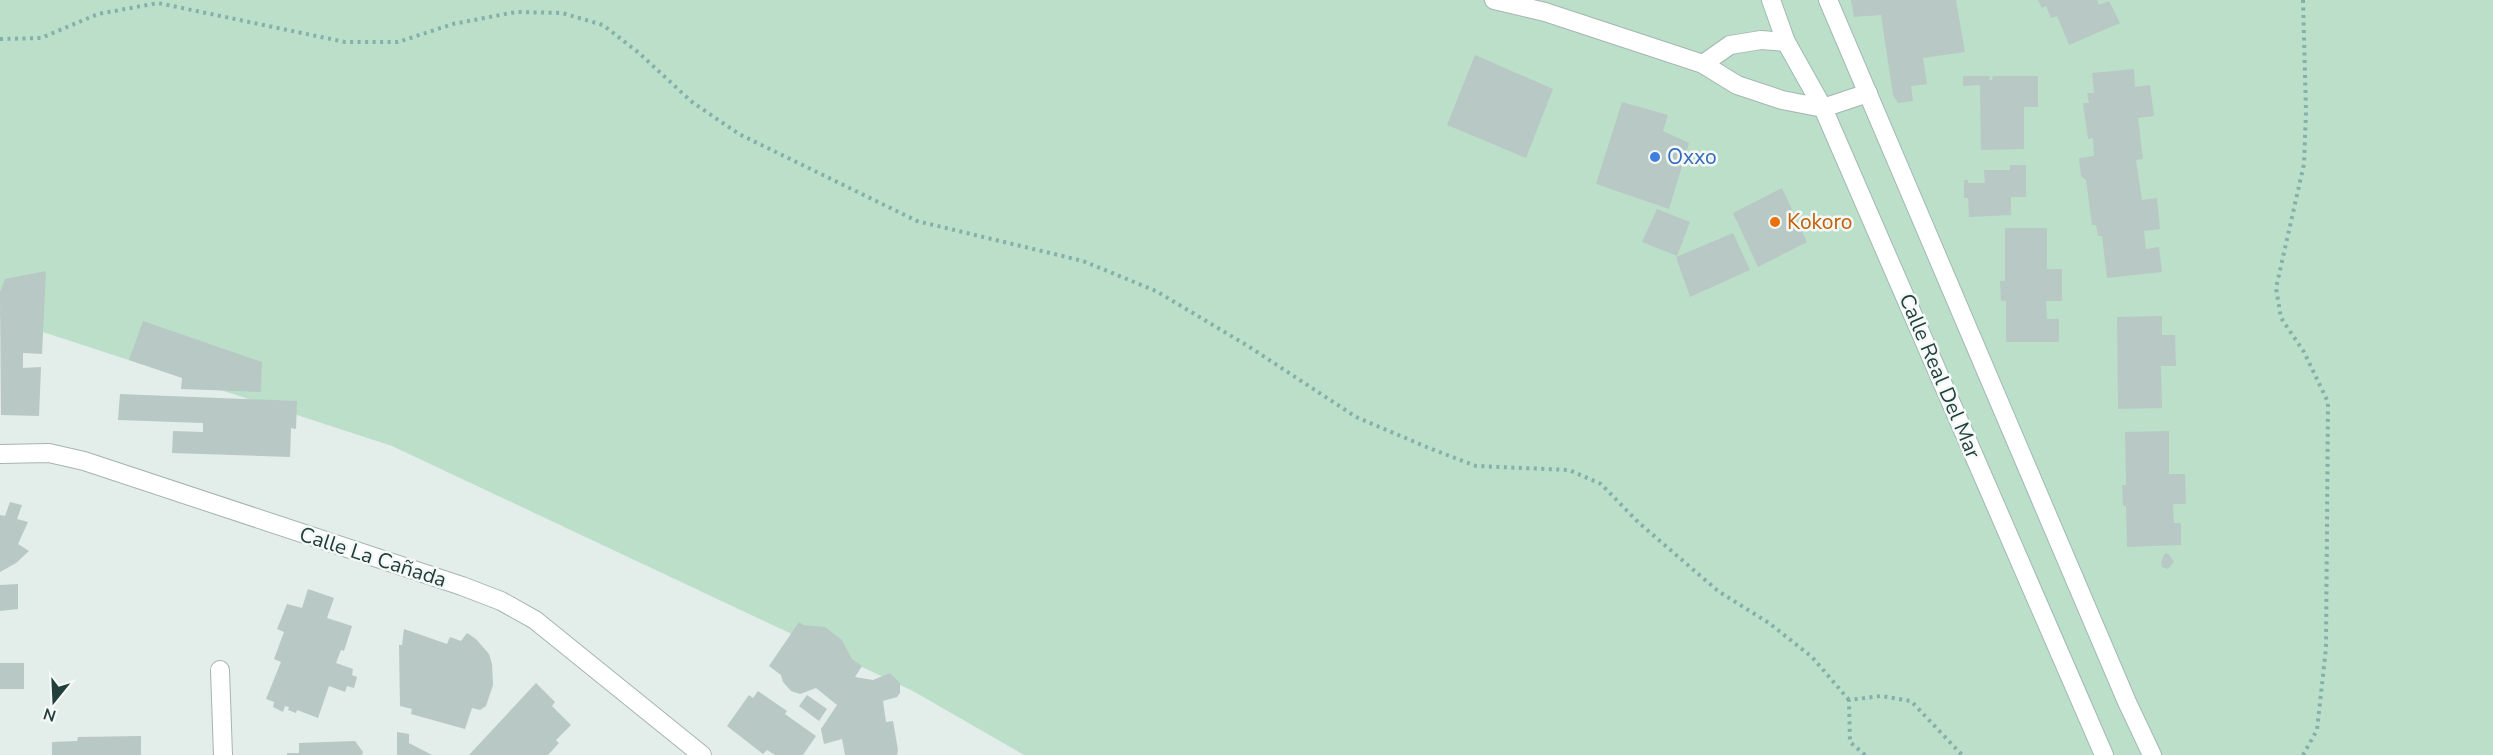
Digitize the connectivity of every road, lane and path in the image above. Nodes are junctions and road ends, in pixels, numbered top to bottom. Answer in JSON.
{"nodes":[{"id":1,"x":1494,"y":0,"type":"edge"},
{"id":2,"x":1771,"y":0,"type":"edge"},
{"id":3,"x":1828,"y":0,"type":"edge"},
{"id":4,"x":2303,"y":0,"type":"edge"},
{"id":5,"x":0,"y":39,"type":"edge"},
{"id":6,"x":1786,"y":42,"type":"junction"},
{"id":7,"x":1703,"y":64,"type":"junction"},
{"id":8,"x":1868,"y":93,"type":"junction"},
{"id":9,"x":1824,"y":108,"type":"junction"},
{"id":10,"x":0,"y":454,"type":"edge"},
{"id":11,"x":220,"y":670,"type":"dead end"},
{"id":12,"x":1850,"y":700,"type":"junction"},
{"id":13,"x":223,"y":755,"type":"edge"},
{"id":14,"x":702,"y":755,"type":"edge"},
{"id":15,"x":1865,"y":755,"type":"edge"},
{"id":16,"x":1962,"y":755,"type":"edge"},
{"id":17,"x":2104,"y":755,"type":"edge"},
{"id":18,"x":2152,"y":755,"type":"edge"},
{"id":19,"x":2303,"y":755,"type":"edge"}],
"edges":[{"from":1,"to":7,"type":"street"},
{"from":2,"to":6,"type":"street","name":"Calle Real Del Mar"},
{"from":3,"to":8,"type":"street"},
{"from":4,"to":19,"type":"path"},
{"from":5,"to":12,"type":"path"},
{"from":6,"to":7,"type":"street"},
{"from":6,"to":9,"type":"street","name":"Calle Real Del Mar"},
{"from":7,"to":9,"type":"street"},
{"from":8,"to":9,"type":"street"},
{"from":8,"to":18,"type":"street"},
{"from":9,"to":17,"type":"street","name":"Calle Real Del Mar"},
{"from":10,"to":14,"type":"street","name":"Calle La Cañada"},
{"from":11,"to":13,"type":"street"},
{"from":12,"to":15,"type":"path"},
{"from":12,"to":16,"type":"path"}]}
